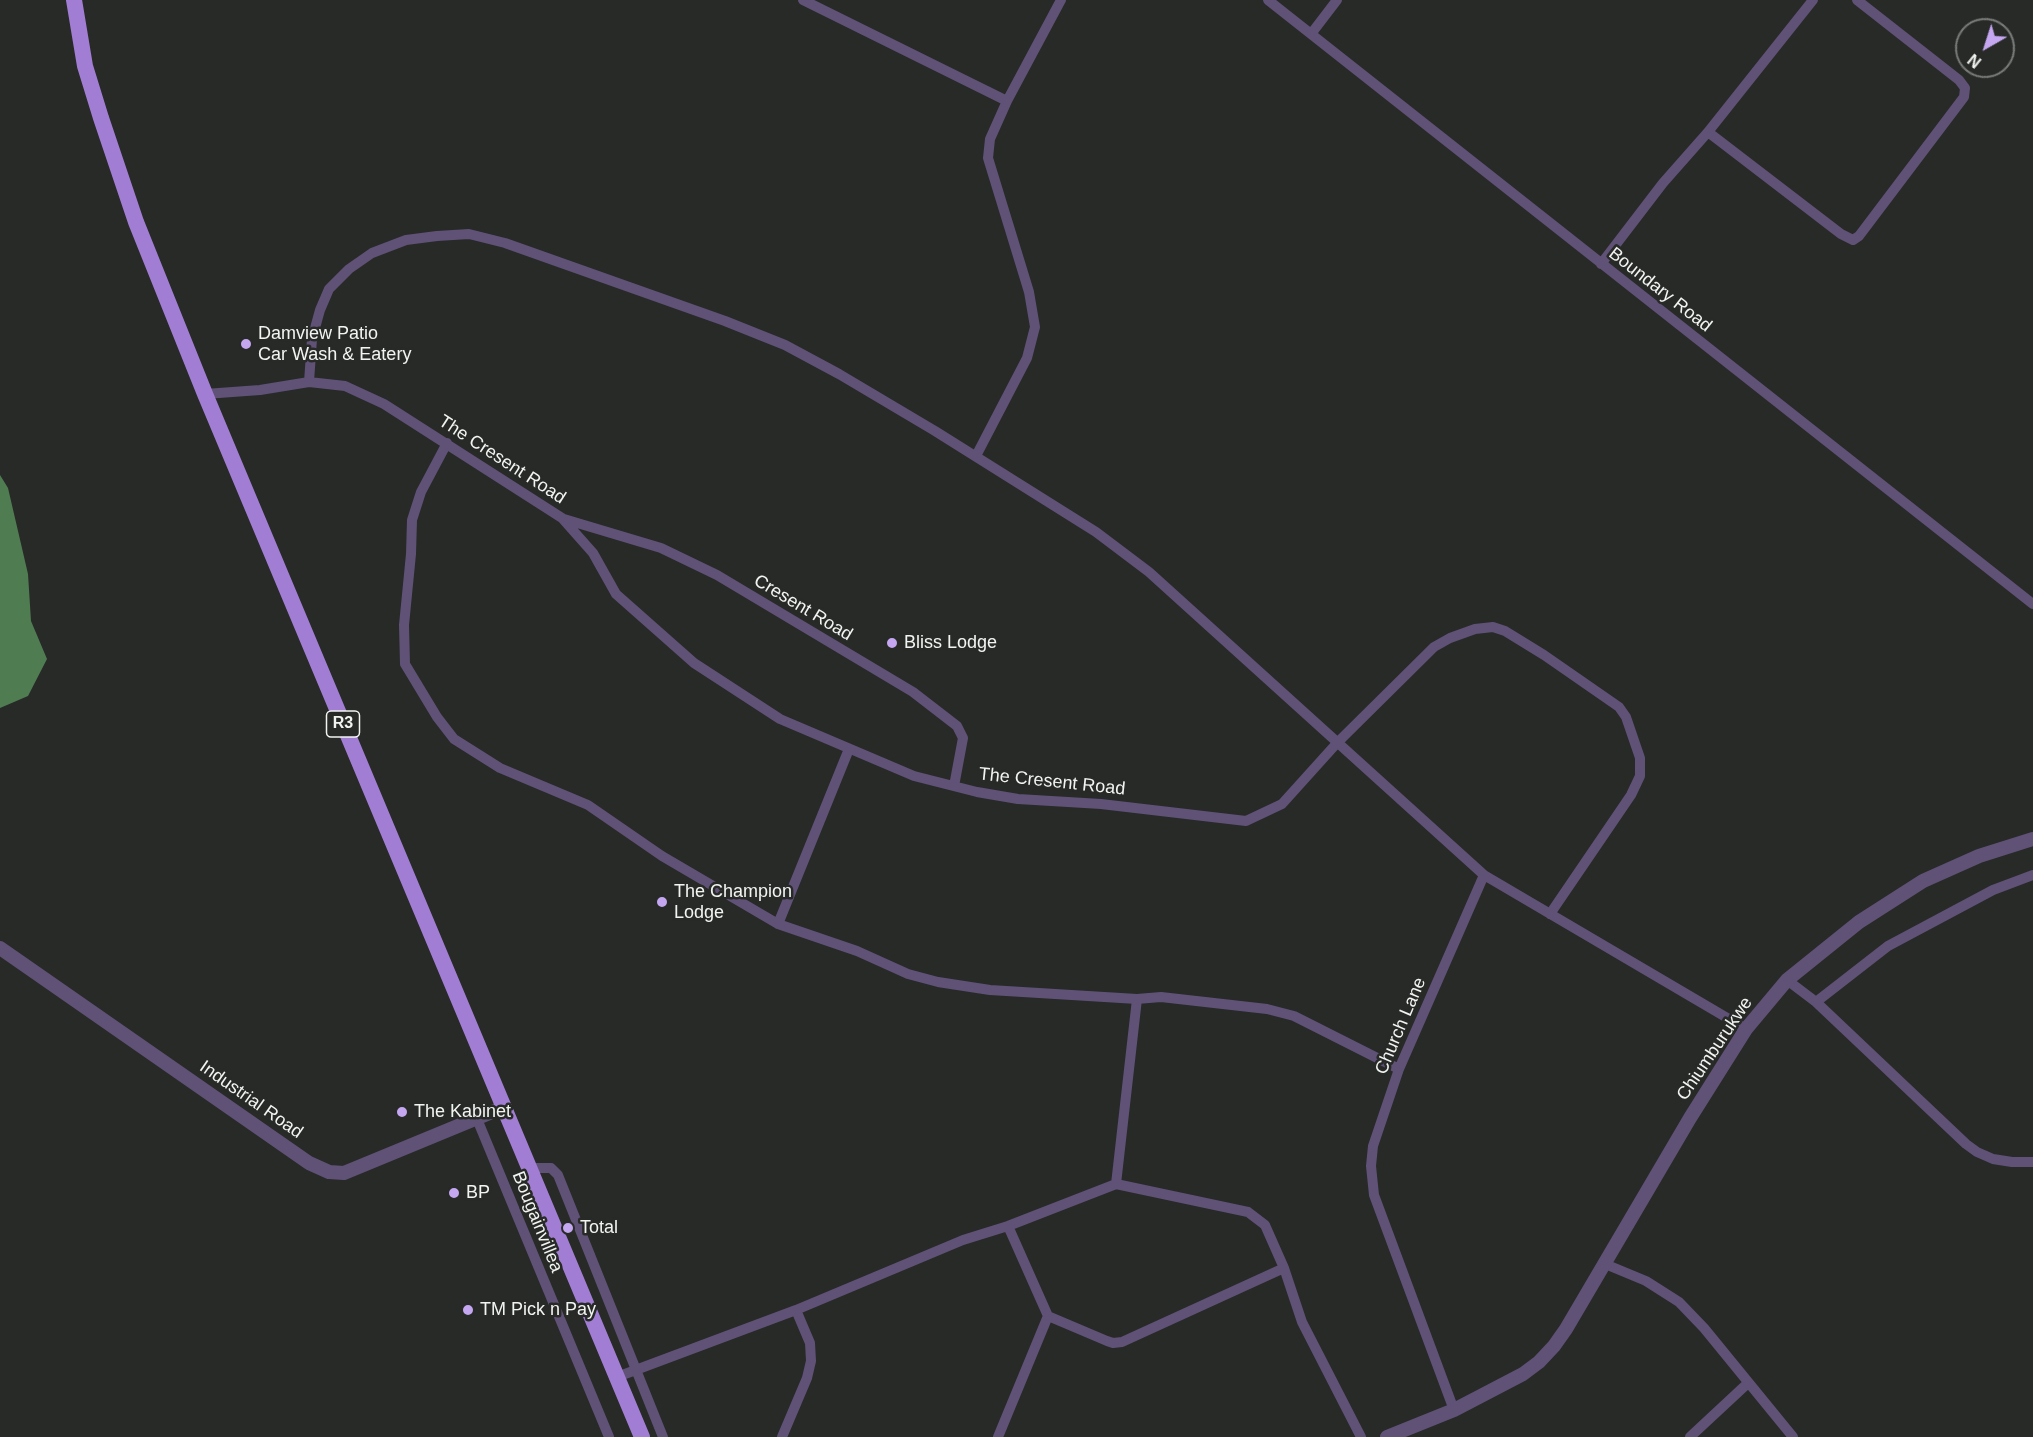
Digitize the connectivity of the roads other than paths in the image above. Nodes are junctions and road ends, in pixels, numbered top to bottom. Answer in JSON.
{"nodes":[{"id":1,"x":74,"y":0,"type":"edge"},
{"id":2,"x":803,"y":0,"type":"edge"},
{"id":3,"x":1061,"y":0,"type":"edge"},
{"id":4,"x":1268,"y":0,"type":"edge"},
{"id":5,"x":1337,"y":0,"type":"edge"},
{"id":6,"x":1814,"y":0,"type":"edge"},
{"id":7,"x":1857,"y":0,"type":"edge"},
{"id":8,"x":1311,"y":34,"type":"junction"},
{"id":9,"x":1007,"y":101,"type":"junction"},
{"id":10,"x":1708,"y":132,"type":"junction"},
{"id":11,"x":1601,"y":264,"type":"junction"},
{"id":12,"x":309,"y":382,"type":"junction"},
{"id":13,"x":205,"y":394,"type":"junction"},
{"id":14,"x":447,"y":443,"type":"junction"},
{"id":15,"x":976,"y":456,"type":"junction"},
{"id":16,"x":562,"y":518,"type":"junction"},
{"id":17,"x":2033,"y":604,"type":"edge"},
{"id":18,"x":1337,"y":743,"type":"junction"},
{"id":19,"x":849,"y":749,"type":"junction"},
{"id":20,"x":954,"y":786,"type":"junction"},
{"id":21,"x":2033,"y":839,"type":"edge"},
{"id":22,"x":1484,"y":875,"type":"junction"},
{"id":23,"x":2033,"y":875,"type":"edge"},
{"id":24,"x":1550,"y":914,"type":"junction"},
{"id":25,"x":778,"y":924,"type":"junction"},
{"id":26,"x":0,"y":948,"type":"edge"},
{"id":27,"x":1787,"y":980,"type":"junction"},
{"id":28,"x":1137,"y":999,"type":"junction"},
{"id":29,"x":1816,"y":1002,"type":"junction"},
{"id":30,"x":1746,"y":1029,"type":"junction"},
{"id":31,"x":1399,"y":1068,"type":"junction"},
{"id":32,"x":504,"y":1107,"type":"junction"},
{"id":33,"x":477,"y":1119,"type":"junction"},
{"id":34,"x":2033,"y":1162,"type":"edge"},
{"id":35,"x":530,"y":1167,"type":"junction"},
{"id":36,"x":1116,"y":1184,"type":"junction"},
{"id":37,"x":1008,"y":1226,"type":"junction"},
{"id":38,"x":1605,"y":1264,"type":"junction"},
{"id":39,"x":1284,"y":1268,"type":"junction"},
{"id":40,"x":795,"y":1310,"type":"junction"},
{"id":41,"x":1048,"y":1316,"type":"junction"},
{"id":42,"x":637,"y":1370,"type":"junction"},
{"id":43,"x":617,"y":1377,"type":"junction"},
{"id":44,"x":1748,"y":1383,"type":"junction"},
{"id":45,"x":1454,"y":1410,"type":"junction"},
{"id":46,"x":609,"y":1437,"type":"edge"},
{"id":47,"x":642,"y":1437,"type":"edge"},
{"id":48,"x":663,"y":1437,"type":"edge"},
{"id":49,"x":782,"y":1437,"type":"edge"},
{"id":50,"x":998,"y":1437,"type":"edge"},
{"id":51,"x":1361,"y":1437,"type":"edge"},
{"id":52,"x":1387,"y":1437,"type":"edge"},
{"id":53,"x":1690,"y":1437,"type":"edge"},
{"id":54,"x":1794,"y":1437,"type":"edge"}],
"edges":[{"from":1,"to":13,"type":"highway","number":"R3"},
{"from":2,"to":9,"type":"street"},
{"from":3,"to":9,"type":"street"},
{"from":4,"to":8,"type":"street","name":"Boundary Road"},
{"from":5,"to":8,"type":"street"},
{"from":6,"to":10,"type":"street"},
{"from":7,"to":10,"type":"street"},
{"from":8,"to":11,"type":"street","name":"Boundary Road"},
{"from":9,"to":15,"type":"street"},
{"from":10,"to":11,"type":"street"},
{"from":11,"to":17,"type":"street","name":"Boundary Road"},
{"from":12,"to":13,"type":"street","name":"The Cresent Road"},
{"from":12,"to":14,"type":"street","name":"The Cresent Road"},
{"from":12,"to":15,"type":"street"},
{"from":13,"to":32,"type":"highway","number":"R3"},
{"from":14,"to":16,"type":"street","name":"The Cresent Road"},
{"from":14,"to":25,"type":"street"},
{"from":15,"to":18,"type":"street"},
{"from":16,"to":19,"type":"street","name":"The Cresent Road"},
{"from":16,"to":20,"type":"street","name":"Cresent Road"},
{"from":18,"to":20,"type":"street","name":"The Cresent Road"},
{"from":18,"to":22,"type":"street"},
{"from":18,"to":24,"type":"street","name":"The Cresent Road"},
{"from":19,"to":20,"type":"street","name":"The Cresent Road"},
{"from":19,"to":25,"type":"street"},
{"from":21,"to":27,"type":"street","name":"Chiumburukwe"},
{"from":22,"to":24,"type":"street"},
{"from":22,"to":31,"type":"street","name":"Church Lane"},
{"from":23,"to":29,"type":"street"},
{"from":24,"to":30,"type":"street"},
{"from":25,"to":28,"type":"street"},
{"from":26,"to":33,"type":"street","name":"Industrial Road"},
{"from":27,"to":29,"type":"street"},
{"from":27,"to":30,"type":"street","name":"Chiumburukwe"},
{"from":28,"to":31,"type":"street"},
{"from":28,"to":36,"type":"street"},
{"from":29,"to":34,"type":"street"},
{"from":30,"to":38,"type":"street","name":"Chiumburukwe"},
{"from":31,"to":45,"type":"street","name":"Church Lane"},
{"from":32,"to":33,"type":"street","name":"Industrial Road"},
{"from":32,"to":35,"type":"highway","number":"R3"},
{"from":33,"to":46,"type":"street","name":"Bougainvillea"},
{"from":35,"to":42,"type":"street"},
{"from":35,"to":43,"type":"highway","number":"R3"},
{"from":36,"to":37,"type":"street"},
{"from":36,"to":39,"type":"street"},
{"from":37,"to":40,"type":"street"},
{"from":37,"to":41,"type":"street"},
{"from":38,"to":44,"type":"street"},
{"from":38,"to":45,"type":"street","name":"Chiumburukwe"},
{"from":39,"to":41,"type":"street"},
{"from":39,"to":51,"type":"street"},
{"from":40,"to":42,"type":"street"},
{"from":40,"to":49,"type":"street"},
{"from":41,"to":50,"type":"street"},
{"from":42,"to":43,"type":"street"},
{"from":42,"to":48,"type":"street"},
{"from":43,"to":47,"type":"highway","number":"R3"},
{"from":44,"to":53,"type":"street"},
{"from":44,"to":54,"type":"street"},
{"from":45,"to":52,"type":"street","name":"Chiumburukwe"}]}
